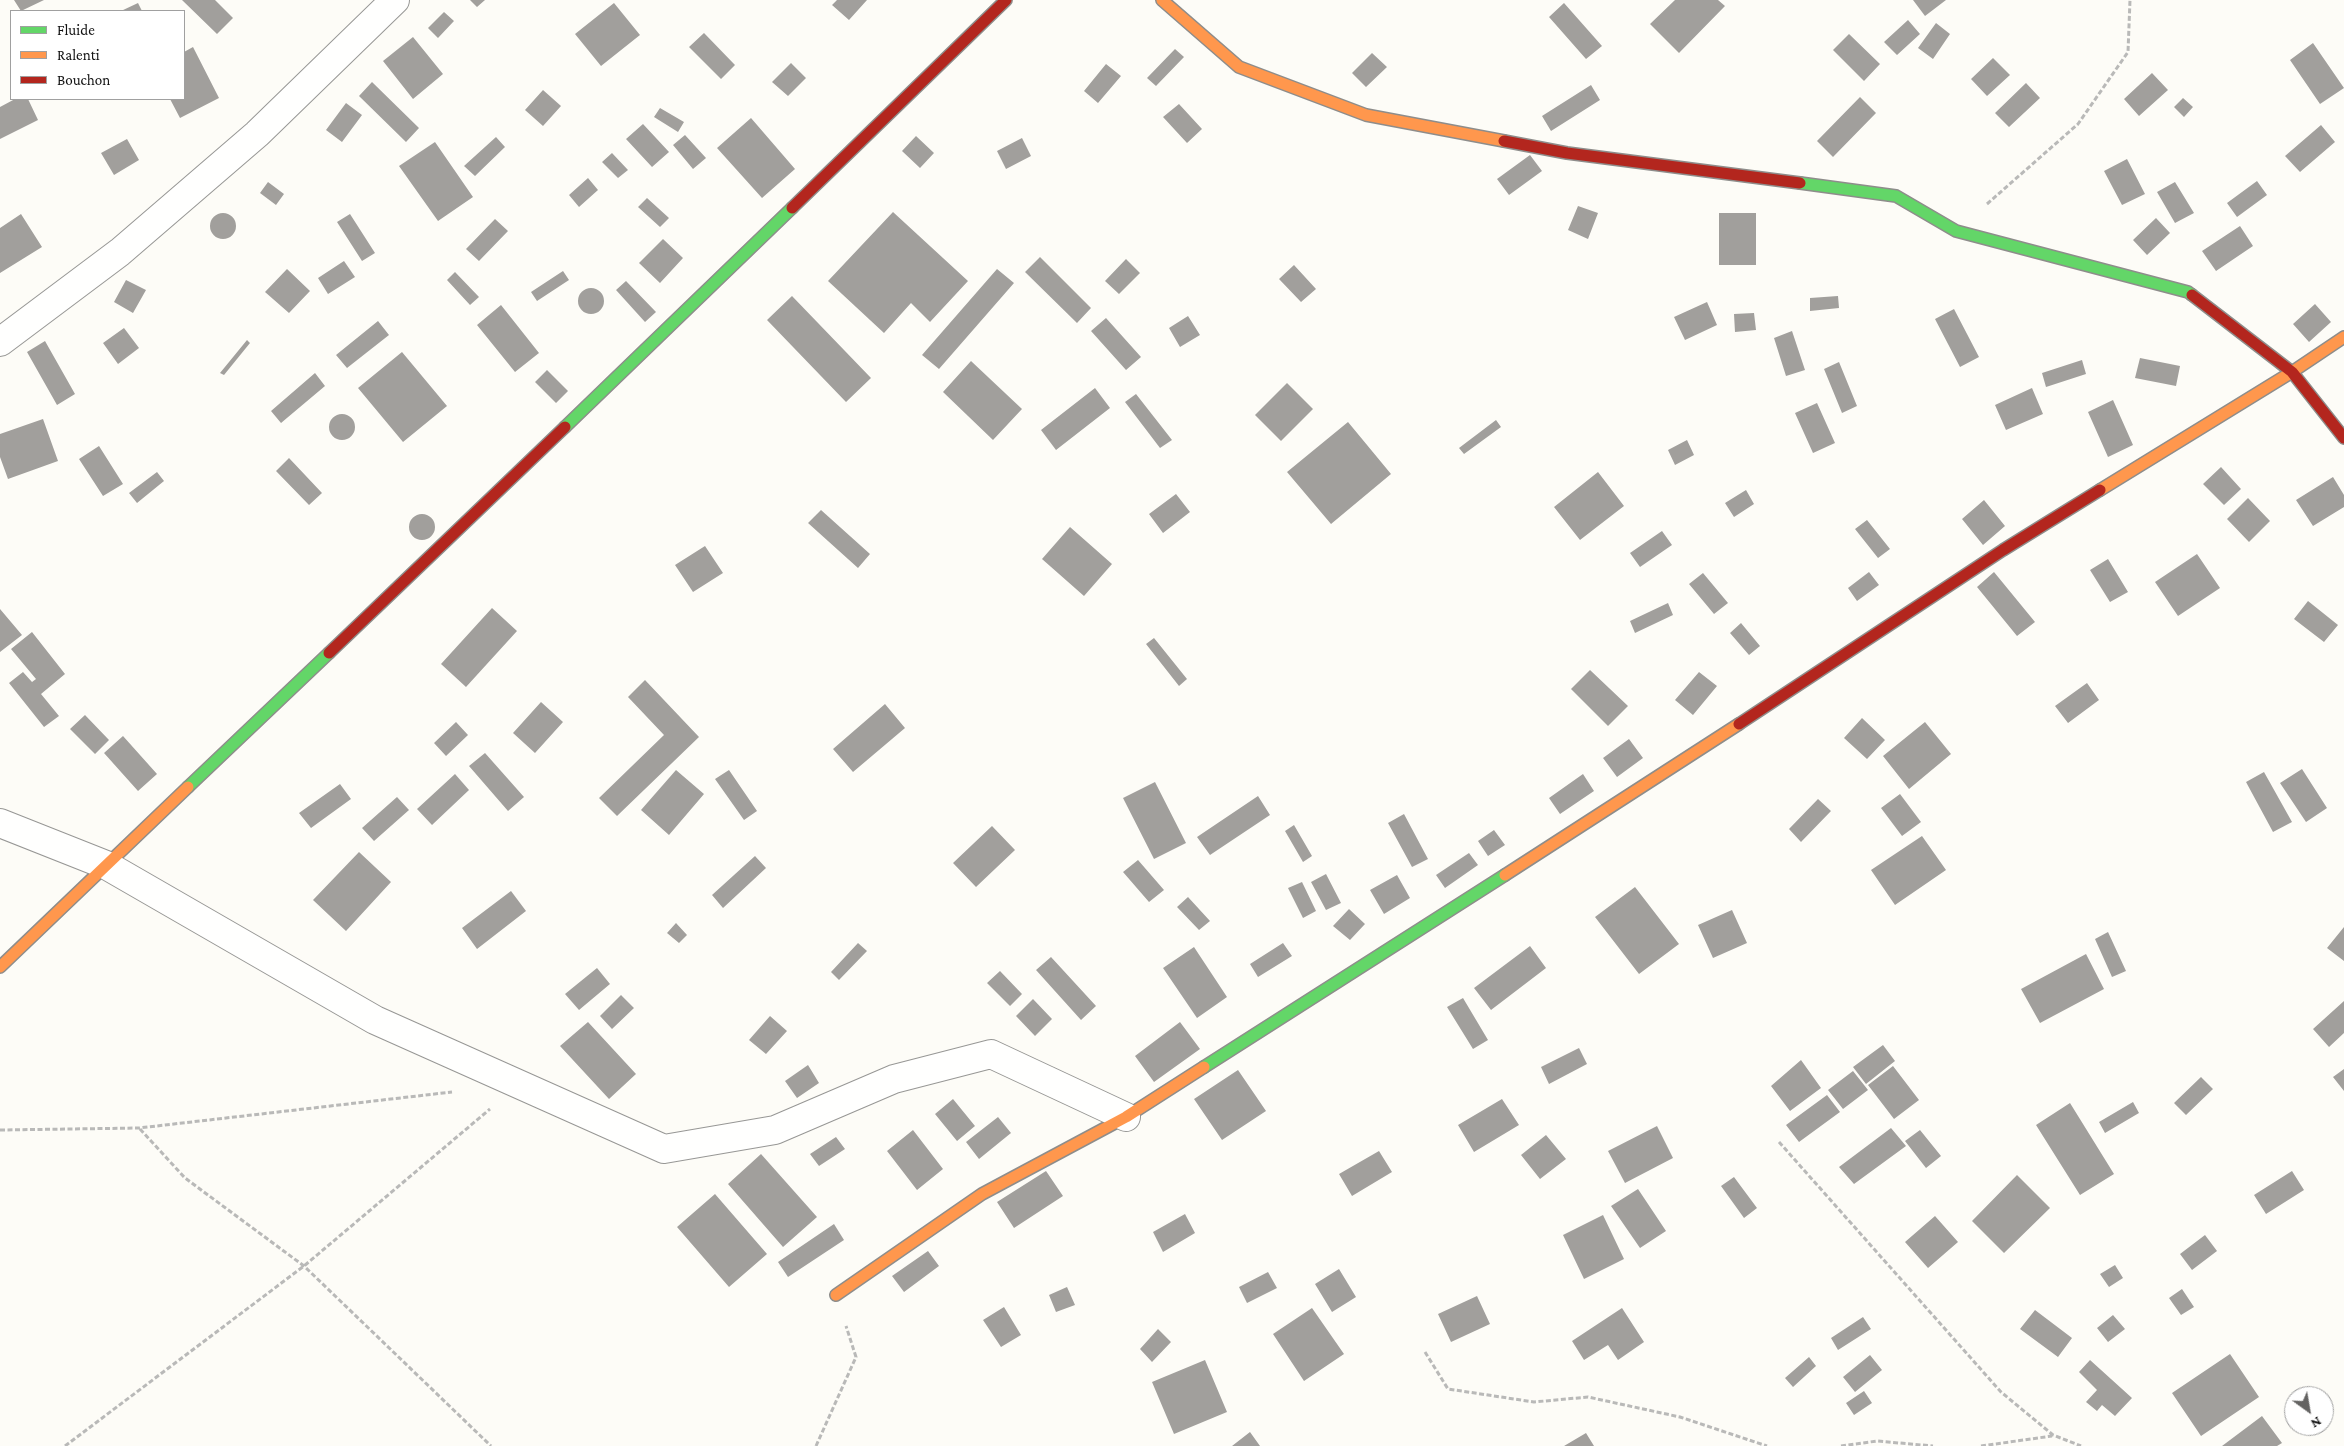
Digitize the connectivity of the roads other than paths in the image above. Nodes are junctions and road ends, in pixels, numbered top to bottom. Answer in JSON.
{"nodes":[{"id":1,"x":395,"y":0,"type":"edge"},
{"id":2,"x":1006,"y":0,"type":"edge"},
{"id":3,"x":1162,"y":0,"type":"edge"},
{"id":4,"x":2344,"y":337,"type":"edge"},
{"id":5,"x":0,"y":342,"type":"edge"},
{"id":6,"x":2292,"y":372,"type":"junction"},
{"id":7,"x":2344,"y":438,"type":"edge"},
{"id":8,"x":0,"y":823,"type":"edge"},
{"id":9,"x":106,"y":865,"type":"junction"},
{"id":10,"x":0,"y":967,"type":"edge"},
{"id":11,"x":1126,"y":1117,"type":"junction"},
{"id":12,"x":836,"y":1295,"type":"road end"}],
"edges":[{"from":1,"to":5,"type":"street"},
{"from":2,"to":9,"type":"street"},
{"from":3,"to":6,"type":"street"},
{"from":4,"to":6,"type":"street"},
{"from":6,"to":7,"type":"street"},
{"from":6,"to":11,"type":"street"},
{"from":8,"to":9,"type":"street"},
{"from":9,"to":10,"type":"street"},
{"from":9,"to":11,"type":"street"},
{"from":11,"to":12,"type":"street"}]}
